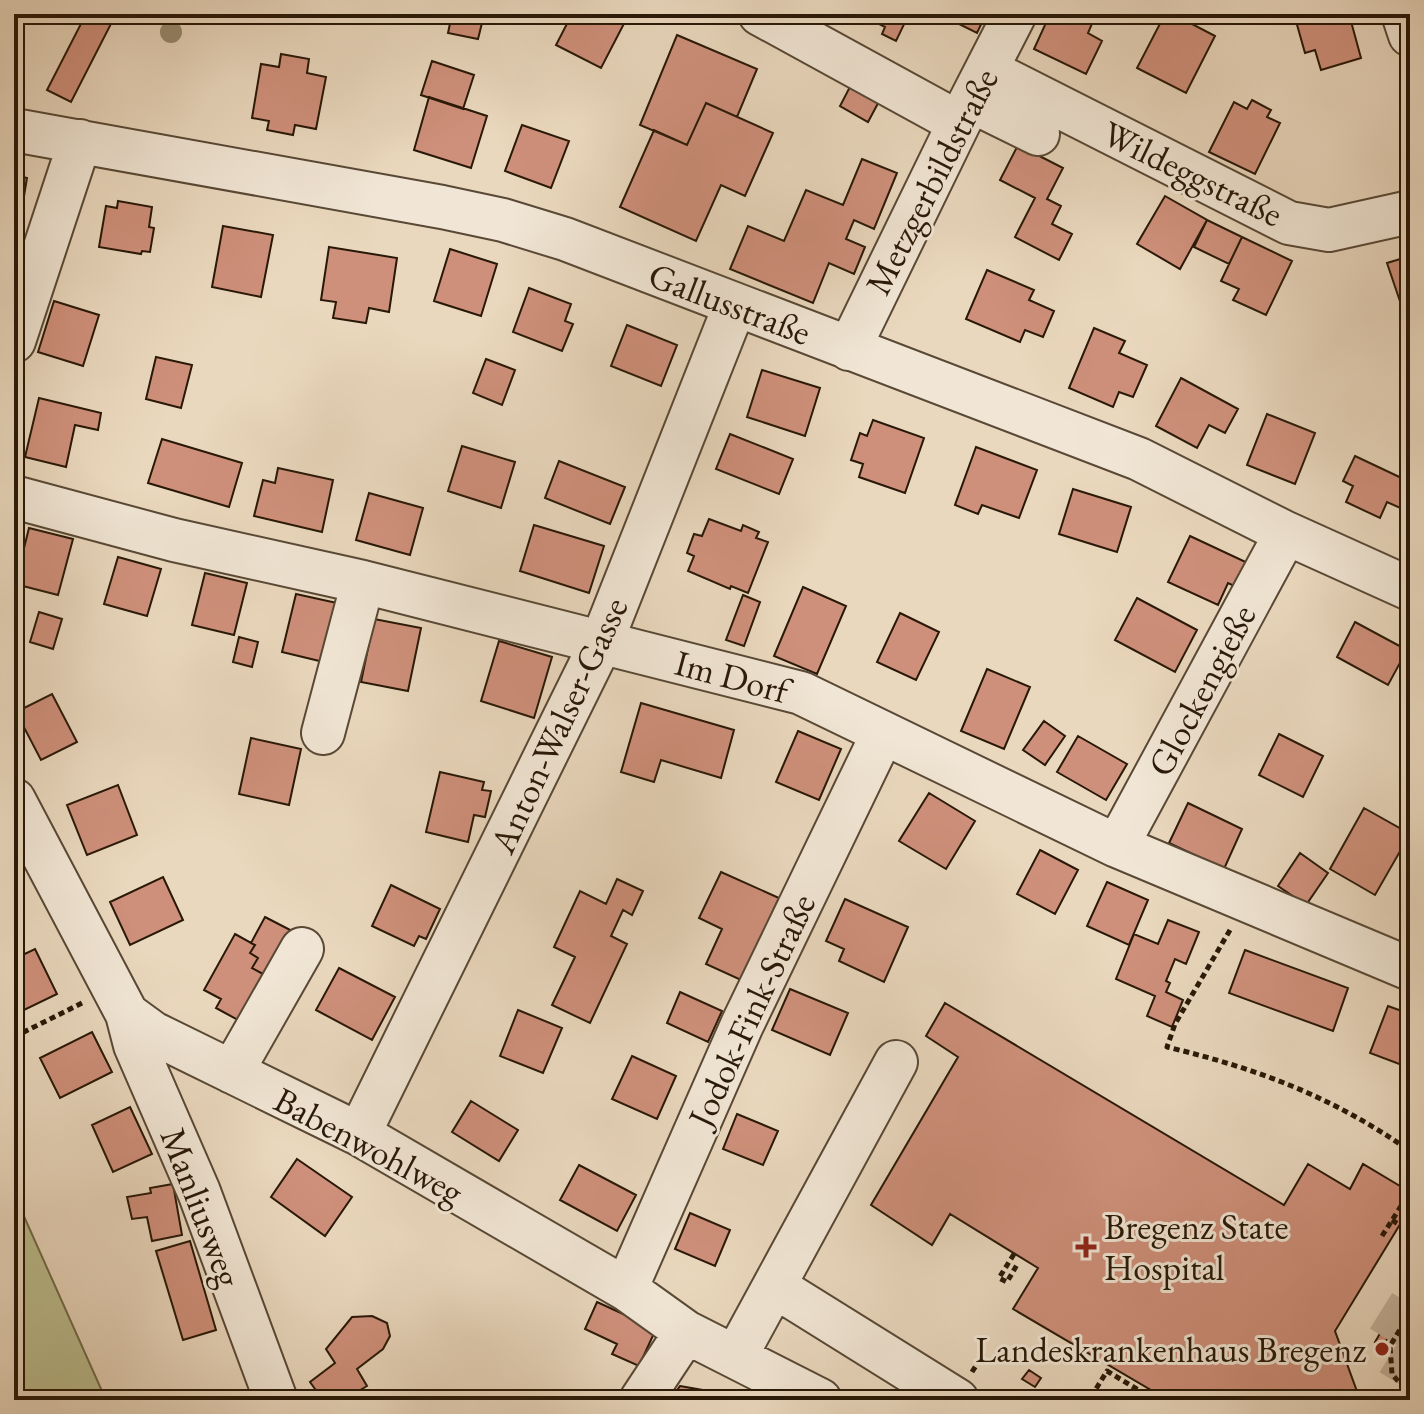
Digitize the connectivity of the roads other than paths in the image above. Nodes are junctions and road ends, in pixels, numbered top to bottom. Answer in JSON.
{"nodes":[{"id":1,"x":760,"y":14,"type":"edge"},
{"id":2,"x":1015,"y":14,"type":"edge"},
{"id":3,"x":1403,"y":14,"type":"edge"},
{"id":4,"x":1410,"y":35,"type":"edge"},
{"id":5,"x":972,"y":98,"type":"junction"},
{"id":6,"x":14,"y":130,"type":"edge"},
{"id":7,"x":1038,"y":134,"type":"dead end"},
{"id":8,"x":80,"y":141,"type":"junction"},
{"id":9,"x":1410,"y":212,"type":"edge"},
{"id":10,"x":735,"y":305,"type":"junction"},
{"id":11,"x":14,"y":341,"type":"edge"},
{"id":12,"x":849,"y":349,"type":"junction"},
{"id":13,"x":14,"y":497,"type":"edge"},
{"id":14,"x":1286,"y":533,"type":"junction"},
{"id":15,"x":363,"y":582,"type":"junction"},
{"id":16,"x":1410,"y":589,"type":"edge"},
{"id":17,"x":602,"y":641,"type":"junction"},
{"id":18,"x":323,"y":733,"type":"dead end"},
{"id":19,"x":883,"y":733,"type":"junction"},
{"id":20,"x":14,"y":800,"type":"edge"},
{"id":21,"x":1117,"y":846,"type":"junction"},
{"id":22,"x":302,"y":949,"type":"dead end"},
{"id":23,"x":1410,"y":969,"type":"edge"},
{"id":24,"x":120,"y":1002,"type":"junction"},
{"id":25,"x":896,"y":1062,"type":"dead end"},
{"id":26,"x":232,"y":1072,"type":"junction"},
{"id":27,"x":359,"y":1134,"type":"junction"},
{"id":28,"x":774,"y":1286,"type":"junction"},
{"id":29,"x":626,"y":1289,"type":"junction"},
{"id":30,"x":686,"y":1332,"type":"junction"},
{"id":31,"x":736,"y":1356,"type":"junction"},
{"id":32,"x":276,"y":1400,"type":"edge"},
{"id":33,"x":641,"y":1400,"type":"edge"},
{"id":34,"x":820,"y":1400,"type":"edge"},
{"id":35,"x":957,"y":1400,"type":"edge"}],
"edges":[{"from":1,"to":5,"type":"street"},
{"from":2,"to":5,"type":"street","name":"Metzgerbildstraße"},
{"from":3,"to":4,"type":"street"},
{"from":5,"to":7,"type":"street"},
{"from":5,"to":9,"type":"street","name":"Wildeggstraße"},
{"from":5,"to":12,"type":"street","name":"Metzgerbildstraße"},
{"from":6,"to":8,"type":"street","name":"Gallusstraße"},
{"from":8,"to":10,"type":"street","name":"Gallusstraße"},
{"from":8,"to":11,"type":"street"},
{"from":10,"to":12,"type":"street","name":"Gallusstraße"},
{"from":10,"to":17,"type":"street","name":"Anton-Walser-Gasse"},
{"from":12,"to":14,"type":"street","name":"Gallusstraße"},
{"from":13,"to":15,"type":"street","name":"Im Dorf"},
{"from":14,"to":16,"type":"street","name":"Gallusstraße"},
{"from":14,"to":21,"type":"street","name":"Glockengieße"},
{"from":15,"to":17,"type":"street","name":"Im Dorf"},
{"from":15,"to":18,"type":"street"},
{"from":17,"to":19,"type":"street","name":"Im Dorf"},
{"from":17,"to":27,"type":"street","name":"Anton-Walser-Gasse"},
{"from":19,"to":21,"type":"street","name":"Im Dorf"},
{"from":19,"to":29,"type":"street","name":"Jodok-Fink-Straße"},
{"from":20,"to":24,"type":"street","name":"Babenwohlweg"},
{"from":21,"to":23,"type":"street","name":"Im Dorf"},
{"from":22,"to":26,"type":"street"},
{"from":24,"to":26,"type":"street","name":"Babenwohlweg"},
{"from":24,"to":32,"type":"street","name":"Manliusweg"},
{"from":25,"to":28,"type":"street"},
{"from":26,"to":27,"type":"street","name":"Babenwohlweg"},
{"from":27,"to":29,"type":"street","name":"Babenwohlweg"},
{"from":28,"to":31,"type":"street"},
{"from":28,"to":35,"type":"street"},
{"from":29,"to":30,"type":"street","name":"Babenwohlweg"},
{"from":30,"to":31,"type":"street","name":"Babenwohlweg"},
{"from":30,"to":33,"type":"street"},
{"from":31,"to":34,"type":"street","name":"Babenwohlweg"}]}
